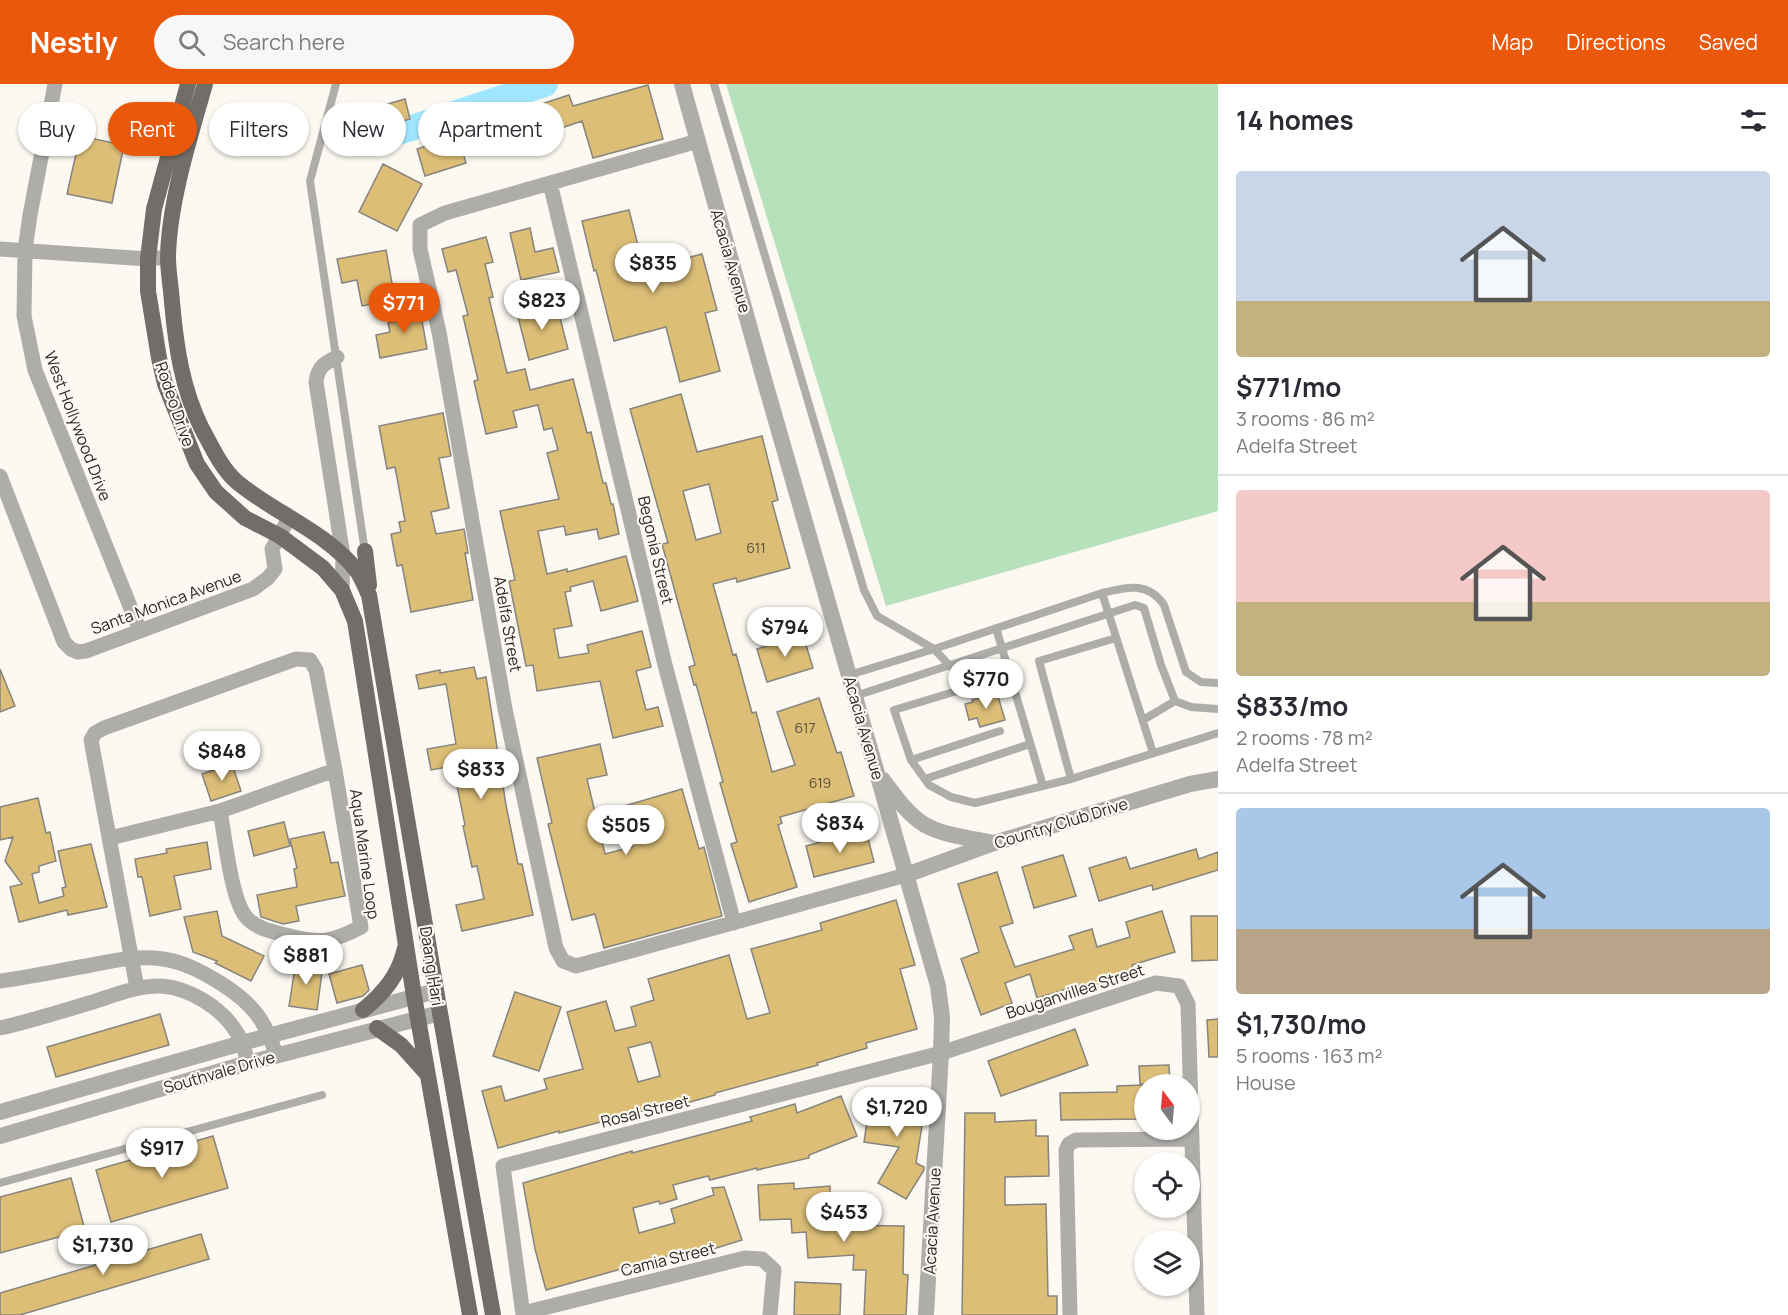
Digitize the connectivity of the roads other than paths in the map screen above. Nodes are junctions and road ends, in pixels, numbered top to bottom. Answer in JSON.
{"nodes":[{"id":1,"x":55,"y":84,"type":"edge"},
{"id":2,"x":188,"y":84,"type":"edge"},
{"id":3,"x":205,"y":84,"type":"edge"},
{"id":4,"x":336,"y":84,"type":"edge"},
{"id":5,"x":682,"y":84,"type":"edge"},
{"id":6,"x":714,"y":84,"type":"edge"},
{"id":7,"x":698,"y":141,"type":"junction"},
{"id":8,"x":550,"y":183,"type":"junction"},
{"id":9,"x":0,"y":249,"type":"edge"},
{"id":10,"x":25,"y":250,"type":"junction"},
{"id":11,"x":168,"y":257,"type":"junction"},
{"id":12,"x":148,"y":259,"type":"junction"},
{"id":13,"x":337,"y":357,"type":"junction"},
{"id":14,"x":0,"y":476,"type":"edge"},
{"id":15,"x":289,"y":518,"type":"junction"},
{"id":16,"x":280,"y":536,"type":"junction"},
{"id":17,"x":365,"y":551,"type":"junction"},
{"id":18,"x":343,"y":556,"type":"junction"},
{"id":19,"x":359,"y":573,"type":"junction"},
{"id":20,"x":342,"y":590,"type":"junction"},
{"id":21,"x":1102,"y":593,"type":"junction"},
{"id":22,"x":1109,"y":613,"type":"junction"},
{"id":23,"x":372,"y":616,"type":"junction"},
{"id":24,"x":355,"y":621,"type":"joint"},
{"id":25,"x":996,"y":628,"type":"junction"},
{"id":26,"x":140,"y":631,"type":"junction"},
{"id":27,"x":1116,"y":638,"type":"junction"},
{"id":28,"x":934,"y":649,"type":"junction"},
{"id":29,"x":1002,"y":649,"type":"junction"},
{"id":30,"x":950,"y":666,"type":"junction"},
{"id":31,"x":849,"y":675,"type":"junction"},
{"id":32,"x":1010,"y":675,"type":"junction"},
{"id":33,"x":1218,"y":683,"type":"edge"},
{"id":34,"x":855,"y":696,"type":"junction"},
{"id":35,"x":1175,"y":701,"type":"junction"},
{"id":36,"x":1218,"y":709,"type":"edge"},
{"id":37,"x":1143,"y":720,"type":"junction"},
{"id":38,"x":1000,"y":731,"type":"dead end"},
{"id":39,"x":1218,"y":733,"type":"edge"},
{"id":40,"x":1030,"y":744,"type":"junction"},
{"id":41,"x":1153,"y":753,"type":"junction"},
{"id":42,"x":912,"y":760,"type":"junction"},
{"id":43,"x":335,"y":770,"type":"junction"},
{"id":44,"x":877,"y":772,"type":"junction"},
{"id":45,"x":925,"y":778,"type":"junction"},
{"id":46,"x":1071,"y":778,"type":"junction"},
{"id":47,"x":1218,"y":779,"type":"edge"},
{"id":48,"x":1042,"y":786,"type":"junction"},
{"id":49,"x":220,"y":811,"type":"junction"},
{"id":50,"x":110,"y":838,"type":"junction"},
{"id":51,"x":994,"y":843,"type":"junction"},
{"id":52,"x":906,"y":875,"type":"junction"},
{"id":53,"x":734,"y":923,"type":"junction"},
{"id":54,"x":406,"y":944,"type":"junction"},
{"id":55,"x":130,"y":958,"type":"junction"},
{"id":56,"x":0,"y":981,"type":"edge"},
{"id":57,"x":137,"y":988,"type":"junction"},
{"id":58,"x":436,"y":991,"type":"junction"},
{"id":59,"x":414,"y":996,"type":"junction"},
{"id":60,"x":363,"y":1010,"type":"junction"},
{"id":61,"x":440,"y":1013,"type":"junction"},
{"id":62,"x":418,"y":1018,"type":"junction"},
{"id":63,"x":0,"y":1028,"type":"edge"},
{"id":64,"x":377,"y":1028,"type":"junction"},
{"id":65,"x":270,"y":1035,"type":"junction"},
{"id":66,"x":243,"y":1043,"type":"junction"},
{"id":67,"x":941,"y":1053,"type":"junction"},
{"id":68,"x":276,"y":1055,"type":"junction"},
{"id":69,"x":248,"y":1063,"type":"junction"},
{"id":70,"x":1190,"y":1074,"type":"edge"},
{"id":71,"x":429,"y":1077,"type":"junction"},
{"id":72,"x":322,"y":1095,"type":"dead end"},
{"id":73,"x":0,"y":1112,"type":"edge"},
{"id":74,"x":0,"y":1136,"type":"edge"},
{"id":75,"x":1134,"y":1140,"type":"edge"},
{"id":76,"x":1192,"y":1140,"type":"edge"},
{"id":77,"x":0,"y":1183,"type":"edge"},
{"id":78,"x":523,"y":1314,"type":"edge"},
{"id":79,"x":470,"y":1315,"type":"edge"},
{"id":80,"x":493,"y":1315,"type":"edge"},
{"id":81,"x":770,"y":1315,"type":"edge"},
{"id":82,"x":926,"y":1315,"type":"edge"},
{"id":83,"x":1070,"y":1315,"type":"edge"},
{"id":84,"x":1197,"y":1315,"type":"edge"}],
"edges":[{"from":1,"to":10,"type":"street","name":"West Hollywood Drive"},
{"from":2,"to":12,"type":"main road","name":"Rodeo Drive"},
{"from":3,"to":11,"type":"main road","name":"Rodeo Drive"},
{"from":4,"to":13,"type":"lane"},
{"from":5,"to":7,"type":"street","name":"Acacia Avenue"},
{"from":6,"to":28,"type":"lane"},
{"from":7,"to":8,"type":"street","name":"Adelfa Street"},
{"from":7,"to":31,"type":"street","name":"Acacia Avenue"},
{"from":8,"to":53,"type":"street","name":"Begonia Street"},
{"from":8,"to":53,"type":"street","name":"Adelfa Street"},
{"from":9,"to":10,"type":"street"},
{"from":10,"to":12,"type":"street"},
{"from":10,"to":26,"type":"street","name":"West Hollywood Drive"},
{"from":11,"to":12,"type":"street"},
{"from":11,"to":15,"type":"main road","name":"Rodeo Drive"},
{"from":12,"to":16,"type":"main road","name":"Rodeo Drive"},
{"from":13,"to":17,"type":"lane"},
{"from":13,"to":18,"type":"street"},
{"from":14,"to":26,"type":"street","name":"Santa Monica Avenue"},
{"from":15,"to":16,"type":"street"},
{"from":15,"to":18,"type":"main road","name":"Rodeo Drive"},
{"from":16,"to":20,"type":"main road","name":"Rodeo Drive"},
{"from":16,"to":26,"type":"street","name":"Santa Monica Avenue"},
{"from":17,"to":19,"type":"lane"},
{"from":17,"to":23,"type":"main road"},
{"from":18,"to":19,"type":"main road","name":"Rodeo Drive"},
{"from":18,"to":20,"type":"street"},
{"from":19,"to":20,"type":"street"},
{"from":19,"to":23,"type":"main road","name":"Rodeo Drive"},
{"from":20,"to":24,"type":"main road","name":"Rodeo Drive"},
{"from":21,"to":22,"type":"lane"},
{"from":21,"to":25,"type":"lane"},
{"from":21,"to":33,"type":"lane"},
{"from":22,"to":27,"type":"lane"},
{"from":22,"to":29,"type":"lane"},
{"from":22,"to":35,"type":"lane"},
{"from":23,"to":58,"type":"main road","name":"Daang Hari"},
{"from":24,"to":54,"type":"main road","name":"Daang Hari"},
{"from":25,"to":28,"type":"lane"},
{"from":25,"to":29,"type":"lane"},
{"from":27,"to":37,"type":"lane"},
{"from":27,"to":46,"type":"lane"},
{"from":28,"to":30,"type":"lane"},
{"from":28,"to":31,"type":"lane"},
{"from":29,"to":30,"type":"lane"},
{"from":29,"to":32,"type":"lane"},
{"from":30,"to":34,"type":"lane"},
{"from":31,"to":34,"type":"street","name":"Acacia Avenue"},
{"from":32,"to":40,"type":"lane"},
{"from":32,"to":42,"type":"lane"},
{"from":34,"to":44,"type":"street","name":"Acacia Avenue"},
{"from":35,"to":36,"type":"lane"},
{"from":35,"to":37,"type":"lane"},
{"from":37,"to":41,"type":"lane"},
{"from":38,"to":42,"type":"lane"},
{"from":39,"to":41,"type":"lane"},
{"from":40,"to":45,"type":"lane"},
{"from":40,"to":48,"type":"lane"},
{"from":41,"to":46,"type":"lane"},
{"from":42,"to":45,"type":"lane"},
{"from":43,"to":49,"type":"street"},
{"from":43,"to":49,"type":"street","name":"Aqua Marine Loop"},
{"from":43,"to":50,"type":"street"},
{"from":44,"to":51,"type":"street"},
{"from":44,"to":52,"type":"street","name":"Acacia Avenue"},
{"from":45,"to":48,"type":"lane"},
{"from":46,"to":48,"type":"lane"},
{"from":47,"to":51,"type":"street","name":"Country Club Drive"},
{"from":49,"to":50,"type":"street"},
{"from":50,"to":55,"type":"street"},
{"from":51,"to":52,"type":"street","name":"Country Club Drive"},
{"from":52,"to":53,"type":"street","name":"Adelfa Street"},
{"from":52,"to":67,"type":"street","name":"Acacia Avenue"},
{"from":54,"to":59,"type":"main road","name":"Daang Hari"},
{"from":54,"to":60,"type":"main road"},
{"from":55,"to":56,"type":"street"},
{"from":55,"to":57,"type":"street"},
{"from":55,"to":65,"type":"street"},
{"from":57,"to":63,"type":"street"},
{"from":57,"to":66,"type":"street"},
{"from":58,"to":59,"type":"street","name":"Southvale Drive"},
{"from":58,"to":61,"type":"main road","name":"Daang Hari"},
{"from":59,"to":60,"type":"street","name":"Southvale Drive"},
{"from":59,"to":62,"type":"main road","name":"Daang Hari"},
{"from":60,"to":65,"type":"street","name":"Southvale Drive"},
{"from":61,"to":62,"type":"street","name":"Southvale Drive"},
{"from":61,"to":80,"type":"main road","name":"Daang Hari"},
{"from":62,"to":64,"type":"street","name":"Southvale Drive"},
{"from":62,"to":71,"type":"main road","name":"Daang Hari"},
{"from":64,"to":68,"type":"street","name":"Southvale Drive"},
{"from":64,"to":71,"type":"main road"},
{"from":65,"to":66,"type":"street","name":"Southvale Drive"},
{"from":65,"to":68,"type":"street"},
{"from":66,"to":69,"type":"street"},
{"from":66,"to":73,"type":"street","name":"Southvale Drive"},
{"from":67,"to":70,"type":"street","name":"Bouganvillea Street"},
{"from":67,"to":78,"type":"street","name":"Rosal Street"},
{"from":67,"to":82,"type":"street","name":"Acacia Avenue"},
{"from":68,"to":69,"type":"street","name":"Southvale Drive"},
{"from":69,"to":74,"type":"street","name":"Southvale Drive"},
{"from":71,"to":79,"type":"main road","name":"Daang Hari"},
{"from":72,"to":77,"type":"lane"},
{"from":75,"to":83,"type":"street"},
{"from":76,"to":84,"type":"street","name":"Bouganvillea Street"},
{"from":78,"to":81,"type":"street","name":"Camia Street"}]}
